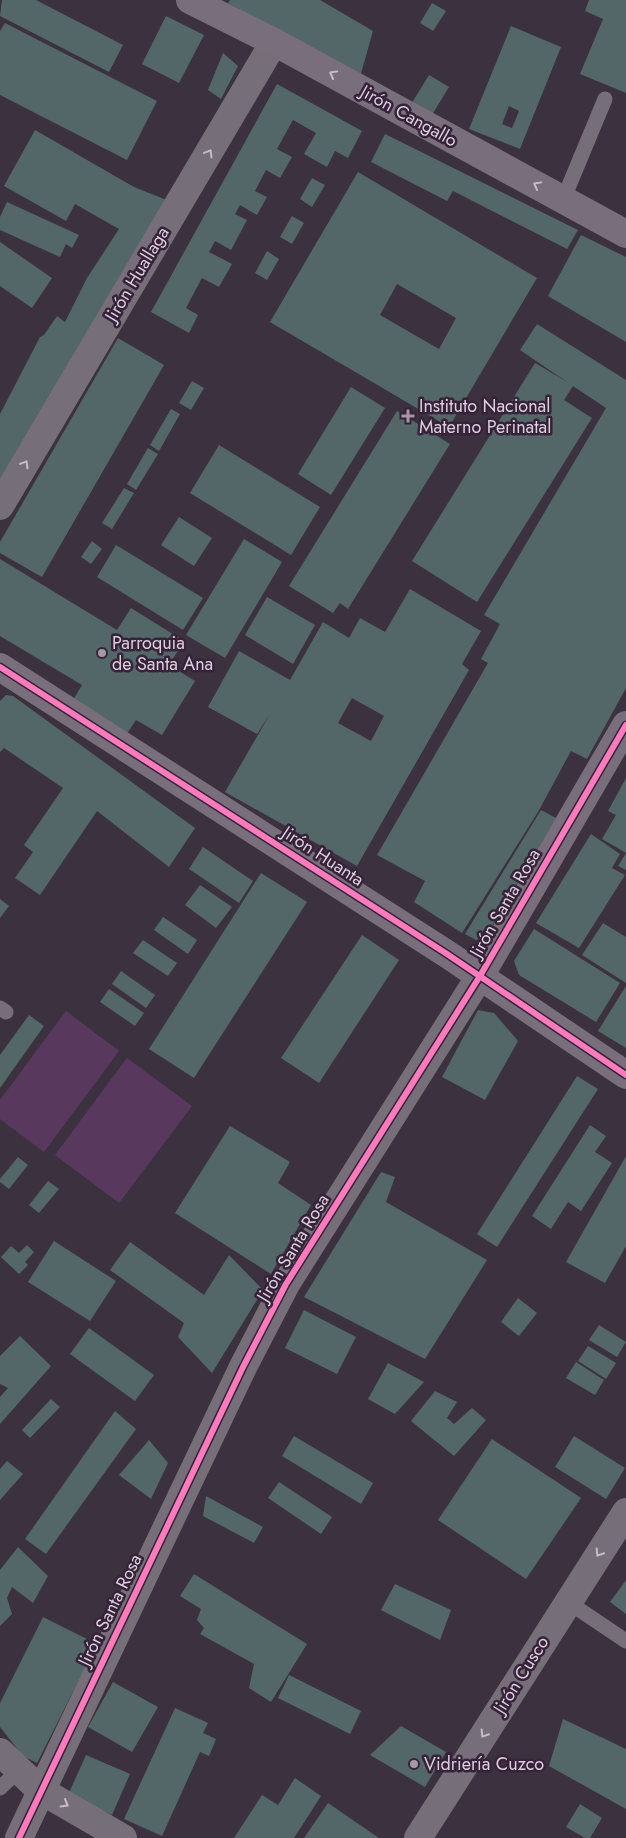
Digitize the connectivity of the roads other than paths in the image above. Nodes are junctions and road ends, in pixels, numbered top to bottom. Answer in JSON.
{"nodes":[{"id":1,"x":190,"y":0,"type":"edge"},
{"id":2,"x":274,"y":42,"type":"junction"},
{"id":3,"x":605,"y":99,"type":"dead end"},
{"id":4,"x":563,"y":200,"type":"junction"},
{"id":5,"x":626,"y":234,"type":"edge"},
{"id":6,"x":0,"y":506,"type":"edge"},
{"id":7,"x":0,"y":668,"type":"edge"},
{"id":8,"x":626,"y":725,"type":"edge"},
{"id":9,"x":480,"y":976,"type":"junction"},
{"id":10,"x":626,"y":1075,"type":"edge"},
{"id":11,"x":626,"y":1512,"type":"edge"},
{"id":12,"x":568,"y":1602,"type":"junction"},
{"id":13,"x":626,"y":1641,"type":"edge"},
{"id":14,"x":6,"y":1770,"type":"edge"},
{"id":15,"x":40,"y":1790,"type":"junction"},
{"id":16,"x":19,"y":1838,"type":"edge"},
{"id":17,"x":123,"y":1838,"type":"edge"},
{"id":18,"x":418,"y":1838,"type":"edge"}],
"edges":[{"from":1,"to":2,"type":"street","name":"Jirón Cangallo"},
{"from":4,"to":2,"type":"street","name":"Jirón Cangallo","one_way":true},
{"from":6,"to":2,"type":"street","name":"Jirón Huallaga","one_way":true},
{"from":3,"to":4,"type":"lane"},
{"from":4,"to":5,"type":"street","name":"Jirón Cangallo"},
{"from":7,"to":9,"type":"street","name":"Jirón Huanta"},
{"from":8,"to":9,"type":"street","name":"Jirón Santa Rosa"},
{"from":9,"to":10,"type":"street","name":"Jirón Huanta"},
{"from":9,"to":15,"type":"street","name":"Jirón Santa Rosa"},
{"from":11,"to":12,"type":"street","name":"Jirón Cusco","one_way":true},
{"from":12,"to":13,"type":"lane"},
{"from":12,"to":18,"type":"street","name":"Jirón Cusco","one_way":true},
{"from":14,"to":15,"type":"street"},
{"from":15,"to":16,"type":"street","name":"Jirón Santa Rosa"},
{"from":15,"to":17,"type":"street","one_way":true}]}
